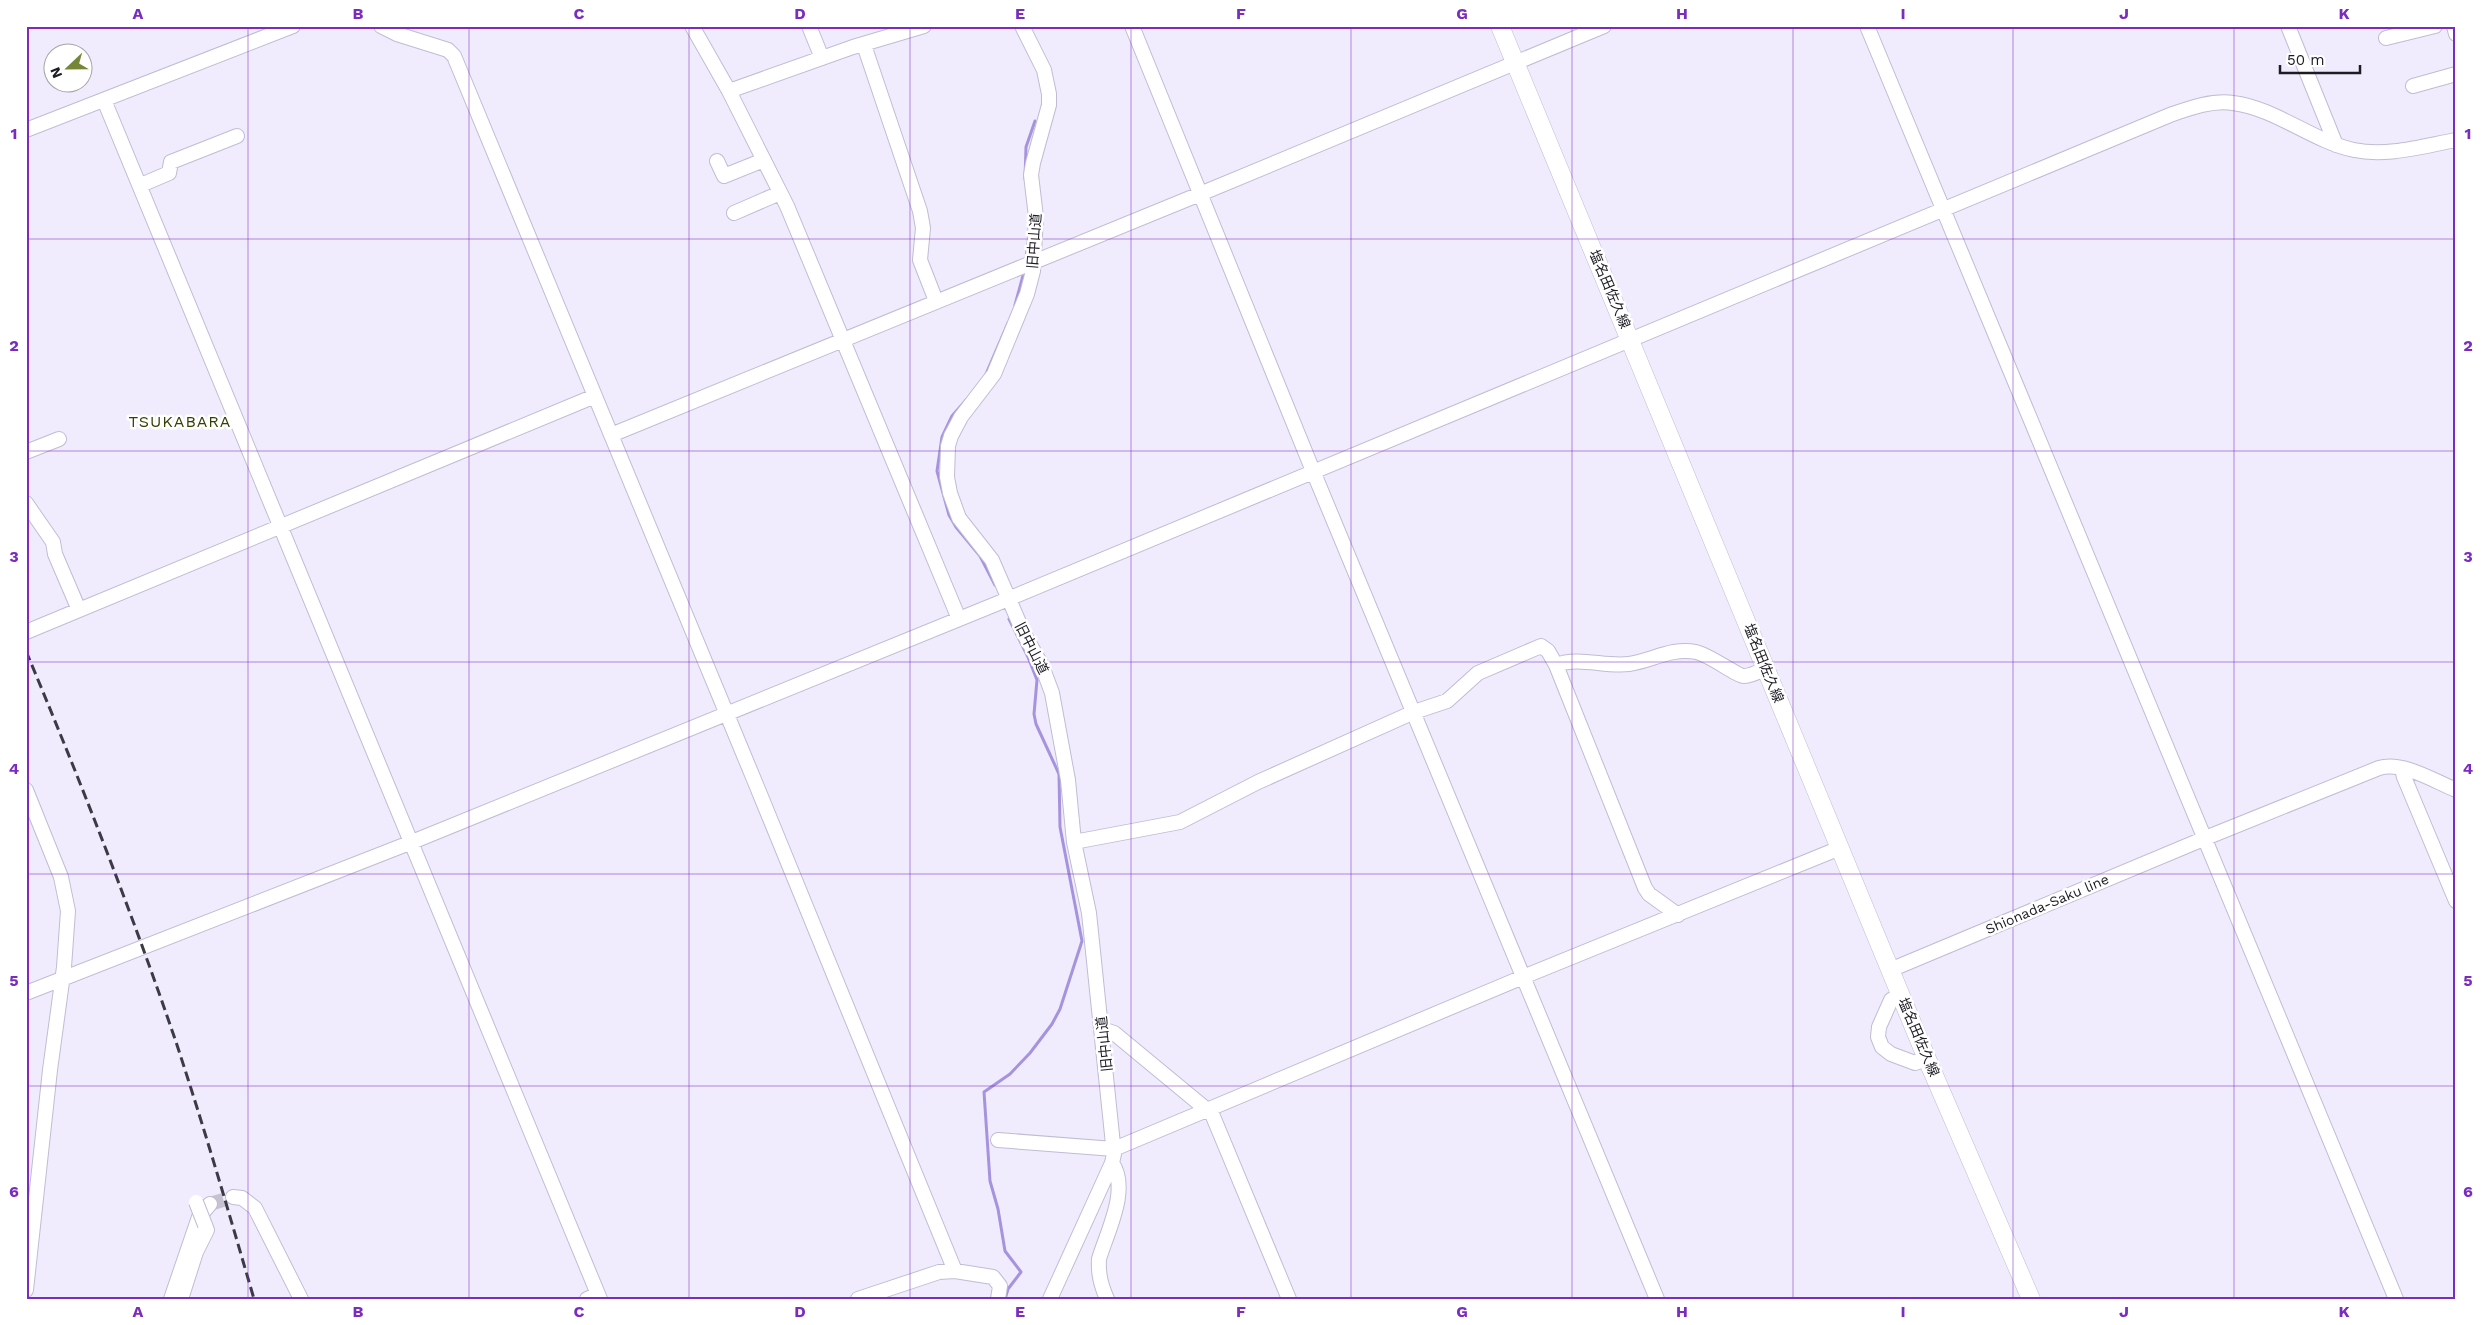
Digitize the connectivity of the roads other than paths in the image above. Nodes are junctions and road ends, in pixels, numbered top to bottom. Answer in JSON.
{"nodes":[{"id":1,"x":292,"y":26,"type":"edge"},
{"id":2,"x":381,"y":26,"type":"edge"},
{"id":3,"x":692,"y":26,"type":"edge"},
{"id":4,"x":809,"y":26,"type":"edge"},
{"id":5,"x":924,"y":26,"type":"edge"},
{"id":6,"x":1022,"y":26,"type":"edge"},
{"id":7,"x":1132,"y":26,"type":"edge"},
{"id":8,"x":1500,"y":26,"type":"edge"},
{"id":9,"x":1604,"y":26,"type":"edge"},
{"id":10,"x":1867,"y":26,"type":"edge"},
{"id":11,"x":2288,"y":26,"type":"edge"},
{"id":12,"x":2435,"y":26,"type":"edge"},
{"id":13,"x":2454,"y":26,"type":"edge"},
{"id":14,"x":2456,"y":34,"type":"edge"},
{"id":15,"x":2386,"y":38,"type":"dead end"},
{"id":16,"x":864,"y":45,"type":"junction"},
{"id":17,"x":822,"y":58,"type":"junction"},
{"id":18,"x":1515,"y":62,"type":"junction"},
{"id":19,"x":2456,"y":74,"type":"edge"},
{"id":20,"x":2413,"y":86,"type":"dead end"},
{"id":21,"x":728,"y":91,"type":"junction"},
{"id":22,"x":104,"y":100,"type":"junction"},
{"id":23,"x":26,"y":130,"type":"edge"},
{"id":24,"x":237,"y":136,"type":"dead end"},
{"id":25,"x":2456,"y":140,"type":"edge"},
{"id":26,"x":2336,"y":145,"type":"junction"},
{"id":27,"x":764,"y":160,"type":"junction"},
{"id":28,"x":717,"y":161,"type":"dead end"},
{"id":29,"x":141,"y":185,"type":"junction"},
{"id":30,"x":780,"y":194,"type":"junction"},
{"id":31,"x":1200,"y":194,"type":"junction"},
{"id":32,"x":1942,"y":208,"type":"junction"},
{"id":33,"x":734,"y":212,"type":"dead end"},
{"id":34,"x":1034,"y":262,"type":"junction"},
{"id":35,"x":936,"y":301,"type":"junction"},
{"id":36,"x":1631,"y":338,"type":"junction"},
{"id":37,"x":843,"y":340,"type":"junction"},
{"id":38,"x":595,"y":396,"type":"junction"},
{"id":39,"x":611,"y":435,"type":"junction"},
{"id":40,"x":59,"y":438,"type":"dead end"},
{"id":41,"x":26,"y":452,"type":"edge"},
{"id":42,"x":1313,"y":471,"type":"junction"},
{"id":43,"x":26,"y":503,"type":"edge"},
{"id":44,"x":281,"y":526,"type":"junction"},
{"id":45,"x":1009,"y":598,"type":"junction"},
{"id":46,"x":79,"y":610,"type":"junction"},
{"id":47,"x":959,"y":619,"type":"junction"},
{"id":48,"x":26,"y":632,"type":"edge"},
{"id":49,"x":1556,"y":665,"type":"junction"},
{"id":50,"x":1766,"y":668,"type":"junction"},
{"id":51,"x":1414,"y":712,"type":"junction"},
{"id":52,"x":726,"y":713,"type":"junction"},
{"id":53,"x":2402,"y":768,"type":"junction"},
{"id":54,"x":26,"y":790,"type":"edge"},
{"id":55,"x":2456,"y":790,"type":"edge"},
{"id":56,"x":2203,"y":839,"type":"junction"},
{"id":57,"x":412,"y":842,"type":"junction"},
{"id":58,"x":1074,"y":842,"type":"junction"},
{"id":59,"x":1840,"y":848,"type":"junction"},
{"id":60,"x":2456,"y":902,"type":"edge"},
{"id":61,"x":1678,"y":915,"type":"junction"},
{"id":62,"x":1890,"y":970,"type":"junction"},
{"id":63,"x":1523,"y":977,"type":"junction"},
{"id":64,"x":62,"y":981,"type":"junction"},
{"id":65,"x":26,"y":993,"type":"edge"},
{"id":66,"x":1900,"y":994,"type":"junction"},
{"id":67,"x":1102,"y":1030,"type":"junction"},
{"id":68,"x":1927,"y":1059,"type":"junction"},
{"id":69,"x":1208,"y":1109,"type":"junction"},
{"id":70,"x":998,"y":1140,"type":"dead end"},
{"id":71,"x":1113,"y":1156,"type":"junction"},
{"id":72,"x":233,"y":1197,"type":"tunnel mouth"},
{"id":73,"x":195,"y":1200,"type":"dead end"},
{"id":74,"x":210,"y":1204,"type":"tunnel mouth"},
{"id":75,"x":955,"y":1271,"type":"junction"},
{"id":76,"x":26,"y":1290,"type":"edge"},
{"id":77,"x":595,"y":1297,"type":"edge"},
{"id":78,"x":171,"y":1299,"type":"edge"},
{"id":79,"x":181,"y":1299,"type":"edge"},
{"id":80,"x":301,"y":1299,"type":"edge"},
{"id":81,"x":858,"y":1299,"type":"edge"},
{"id":82,"x":998,"y":1299,"type":"edge"},
{"id":83,"x":1050,"y":1299,"type":"edge"},
{"id":84,"x":1107,"y":1299,"type":"edge"},
{"id":85,"x":1289,"y":1299,"type":"edge"},
{"id":86,"x":1657,"y":1299,"type":"edge"},
{"id":87,"x":2031,"y":1299,"type":"edge"},
{"id":88,"x":2396,"y":1299,"type":"edge"}],
"edges":[{"from":1,"to":22,"type":"street"},
{"from":2,"to":38,"type":"street"},
{"from":3,"to":21,"type":"street"},
{"from":4,"to":17,"type":"street"},
{"from":5,"to":16,"type":"street"},
{"from":6,"to":34,"type":"street","name":"旧中山道"},
{"from":7,"to":31,"type":"street"},
{"from":8,"to":18,"type":"main road","name":"塩名田佐久線"},
{"from":9,"to":18,"type":"street"},
{"from":10,"to":32,"type":"street"},
{"from":11,"to":26,"type":"street"},
{"from":12,"to":15,"type":"street"},
{"from":13,"to":14,"type":"street"},
{"from":16,"to":17,"type":"street"},
{"from":16,"to":35,"type":"street"},
{"from":17,"to":21,"type":"street"},
{"from":18,"to":31,"type":"street"},
{"from":18,"to":36,"type":"main road","name":"塩名田佐久線"},
{"from":19,"to":20,"type":"street"},
{"from":21,"to":27,"type":"street"},
{"from":22,"to":23,"type":"street"},
{"from":22,"to":29,"type":"street"},
{"from":24,"to":29,"type":"street"},
{"from":25,"to":26,"type":"street"},
{"from":26,"to":32,"type":"street"},
{"from":27,"to":28,"type":"street"},
{"from":27,"to":30,"type":"street"},
{"from":29,"to":44,"type":"street"},
{"from":30,"to":33,"type":"street"},
{"from":30,"to":37,"type":"street"},
{"from":31,"to":34,"type":"street"},
{"from":31,"to":42,"type":"street"},
{"from":32,"to":36,"type":"street"},
{"from":32,"to":56,"type":"street"},
{"from":34,"to":35,"type":"street"},
{"from":34,"to":45,"type":"street","name":"旧中山道"},
{"from":35,"to":37,"type":"street"},
{"from":36,"to":42,"type":"street"},
{"from":36,"to":50,"type":"main road","name":"塩名田佐久線"},
{"from":37,"to":39,"type":"street"},
{"from":37,"to":47,"type":"street"},
{"from":38,"to":39,"type":"street"},
{"from":38,"to":44,"type":"street"},
{"from":39,"to":52,"type":"street"},
{"from":40,"to":41,"type":"street"},
{"from":42,"to":45,"type":"street"},
{"from":42,"to":51,"type":"street"},
{"from":43,"to":46,"type":"street"},
{"from":44,"to":46,"type":"street"},
{"from":44,"to":57,"type":"street"},
{"from":45,"to":47,"type":"street"},
{"from":45,"to":58,"type":"street","name":"旧中山道"},
{"from":46,"to":48,"type":"street"},
{"from":47,"to":52,"type":"street"},
{"from":49,"to":50,"type":"street"},
{"from":49,"to":51,"type":"street"},
{"from":49,"to":61,"type":"street"},
{"from":50,"to":59,"type":"main road","name":"塩名田佐久線"},
{"from":51,"to":58,"type":"street"},
{"from":51,"to":63,"type":"street"},
{"from":52,"to":57,"type":"street"},
{"from":52,"to":75,"type":"street"},
{"from":53,"to":55,"type":"street"},
{"from":53,"to":56,"type":"street","name":"Shionada-Saku line"},
{"from":53,"to":60,"type":"street"},
{"from":54,"to":64,"type":"street"},
{"from":56,"to":62,"type":"street","name":"Shionada-Saku line"},
{"from":56,"to":88,"type":"street"},
{"from":57,"to":64,"type":"street"},
{"from":57,"to":77,"type":"street"},
{"from":58,"to":67,"type":"street","name":"旧中山道"},
{"from":59,"to":61,"type":"street"},
{"from":59,"to":62,"type":"main road","name":"塩名田佐久線"},
{"from":61,"to":63,"type":"street"},
{"from":62,"to":66,"type":"main road","name":"塩名田佐久線"},
{"from":63,"to":69,"type":"street"},
{"from":63,"to":86,"type":"street"},
{"from":64,"to":65,"type":"street"},
{"from":64,"to":76,"type":"street"},
{"from":66,"to":68,"type":"main road","name":"塩名田佐久線"},
{"from":66,"to":68,"type":"street"},
{"from":67,"to":69,"type":"street"},
{"from":67,"to":71,"type":"street","name":"旧中山道"},
{"from":68,"to":87,"type":"main road","name":"塩名田佐久線"},
{"from":69,"to":71,"type":"street"},
{"from":69,"to":85,"type":"street"},
{"from":70,"to":71,"type":"street"},
{"from":71,"to":83,"type":"street"},
{"from":71,"to":84,"type":"street","name":"旧中山道"},
{"from":72,"to":80,"type":"street"},
{"from":73,"to":79,"type":"street","bridge":true},
{"from":74,"to":78,"type":"street"},
{"from":75,"to":81,"type":"street"},
{"from":75,"to":82,"type":"street"}]}
